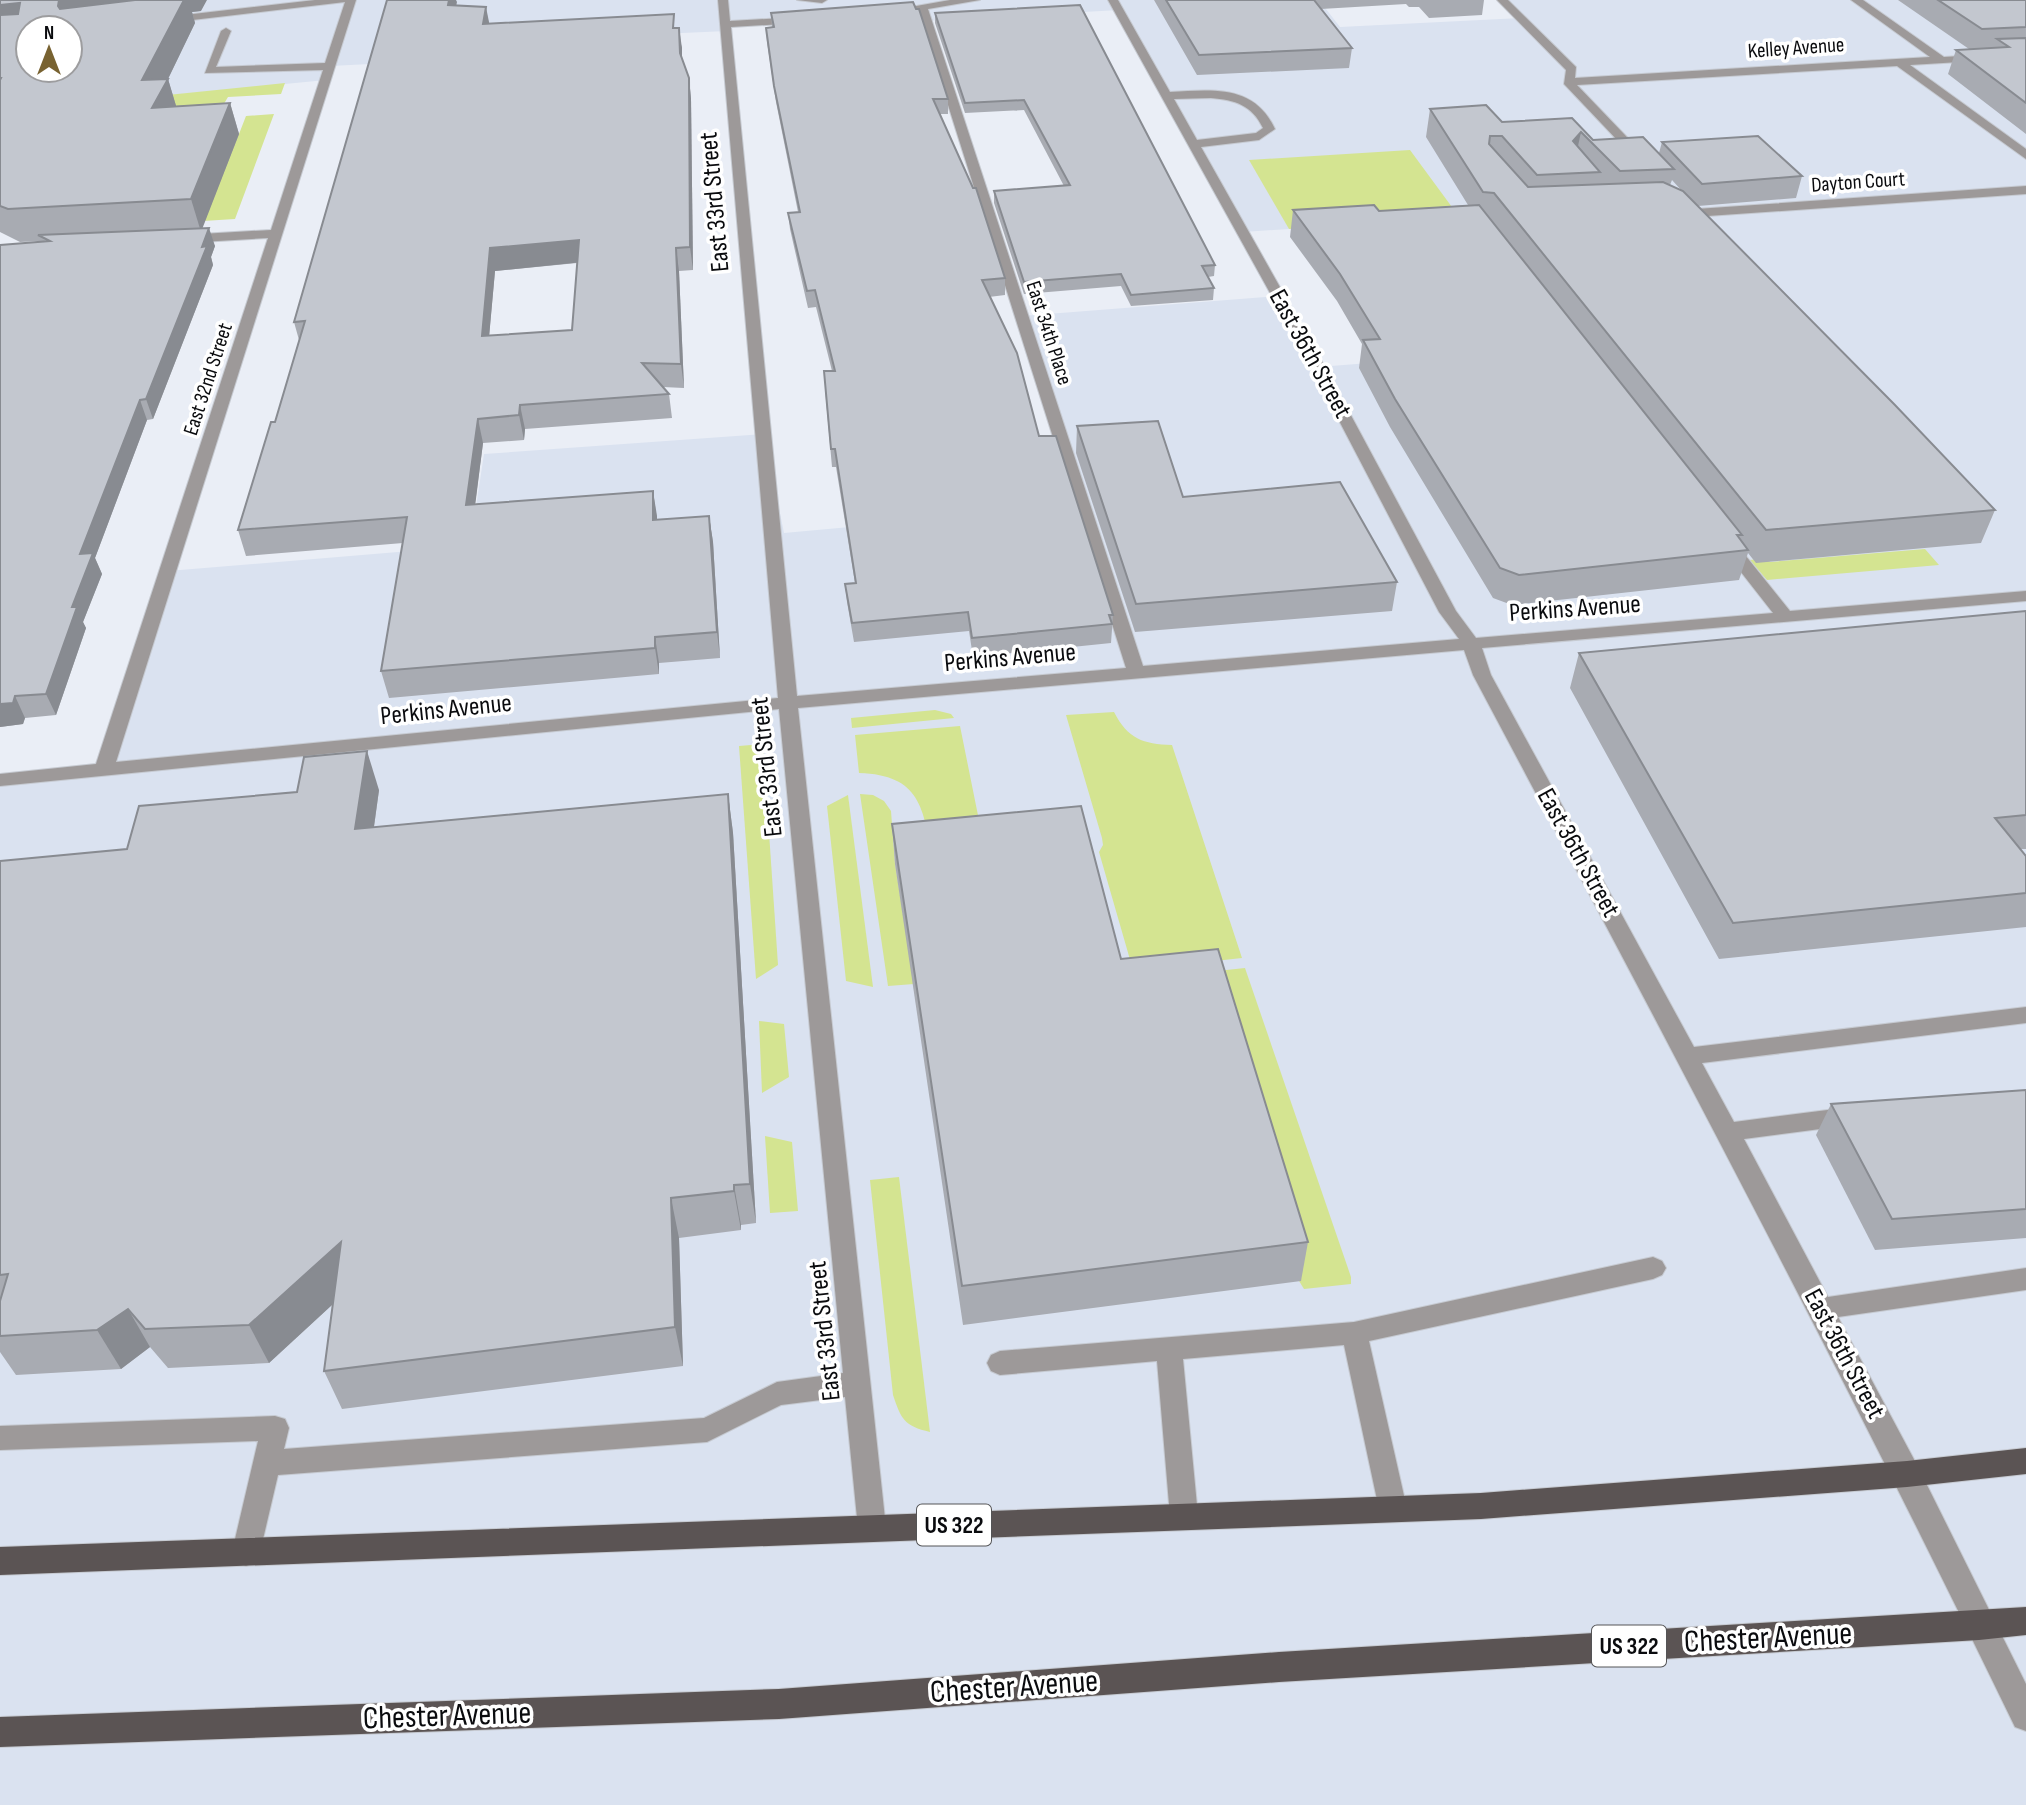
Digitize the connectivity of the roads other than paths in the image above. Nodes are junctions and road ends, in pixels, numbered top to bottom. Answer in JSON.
{"nodes":[{"id":1,"x":342,"y":0,"type":"edge"},
{"id":2,"x":352,"y":0,"type":"edge"},
{"id":3,"x":723,"y":0,"type":"edge"},
{"id":4,"x":802,"y":0,"type":"edge"},
{"id":5,"x":822,"y":0,"type":"edge"},
{"id":6,"x":975,"y":0,"type":"edge"},
{"id":7,"x":1113,"y":0,"type":"edge"},
{"id":8,"x":1502,"y":0,"type":"edge"},
{"id":9,"x":1856,"y":0,"type":"edge"},
{"id":10,"x":280,"y":3,"type":"edge"},
{"id":11,"x":922,"y":7,"type":"junction"},
{"id":12,"x":895,"y":10,"type":"edge"},
{"id":13,"x":817,"y":19,"type":"edge"},
{"id":14,"x":149,"y":22,"type":"edge"},
{"id":15,"x":726,"y":24,"type":"junction"},
{"id":16,"x":226,"y":31,"type":"dead end"},
{"id":17,"x":2026,"y":55,"type":"edge"},
{"id":18,"x":1940,"y":59,"type":"junction"},
{"id":19,"x":1897,"y":61,"type":"junction"},
{"id":20,"x":330,"y":66,"type":"junction"},
{"id":21,"x":1568,"y":82,"type":"junction"},
{"id":22,"x":1167,"y":96,"type":"junction"},
{"id":23,"x":1193,"y":144,"type":"junction"},
{"id":24,"x":2024,"y":152,"type":"edge"},
{"id":25,"x":1654,"y":173,"type":"edge"},
{"id":26,"x":2026,"y":190,"type":"edge"},
{"id":27,"x":1680,"y":203,"type":"edge"},
{"id":28,"x":276,"y":234,"type":"junction"},
{"id":29,"x":172,"y":240,"type":"edge"},
{"id":30,"x":1718,"y":531,"type":"edge"},
{"id":31,"x":2026,"y":596,"type":"edge"},
{"id":32,"x":1787,"y":619,"type":"junction"},
{"id":33,"x":1471,"y":644,"type":"junction"},
{"id":34,"x":1136,"y":672,"type":"junction"},
{"id":35,"x":789,"y":705,"type":"junction"},
{"id":36,"x":104,"y":771,"type":"junction"},
{"id":37,"x":0,"y":780,"type":"edge"},
{"id":38,"x":2026,"y":1015,"type":"edge"},
{"id":39,"x":1688,"y":1056,"type":"junction"},
{"id":40,"x":1878,"y":1112,"type":"edge"},
{"id":41,"x":1728,"y":1132,"type":"junction"},
{"id":42,"x":1653,"y":1268,"type":"dead end"},
{"id":43,"x":2026,"y":1279,"type":"edge"},
{"id":44,"x":1821,"y":1309,"type":"junction"},
{"id":45,"x":1354,"y":1333,"type":"junction"},
{"id":46,"x":1169,"y":1349,"type":"junction"},
{"id":47,"x":1000,"y":1363,"type":"dead end"},
{"id":48,"x":859,"y":1383,"type":"junction"},
{"id":49,"x":0,"y":1438,"type":"edge"},
{"id":50,"x":2026,"y":1461,"type":"edge"},
{"id":51,"x":266,"y":1463,"type":"junction"},
{"id":52,"x":1906,"y":1474,"type":"junction"},
{"id":53,"x":1393,"y":1509,"type":"junction"},
{"id":54,"x":1184,"y":1517,"type":"junction"},
{"id":55,"x":872,"y":1528,"type":"junction"},
{"id":56,"x":246,"y":1552,"type":"junction"},
{"id":57,"x":0,"y":1560,"type":"edge"},
{"id":58,"x":2026,"y":1620,"type":"edge"},
{"id":59,"x":1979,"y":1626,"type":"junction"},
{"id":60,"x":2026,"y":1716,"type":"edge"},
{"id":61,"x":0,"y":1732,"type":"edge"}],
"edges":[{"from":1,"to":10,"type":"street"},
{"from":2,"to":20,"type":"street","name":"East 32nd Street"},
{"from":3,"to":15,"type":"street","name":"East 33rd Street"},
{"from":4,"to":5,"type":"street"},
{"from":6,"to":11,"type":"street"},
{"from":7,"to":22,"type":"street","name":"East 36th Street"},
{"from":8,"to":21,"type":"street"},
{"from":9,"to":18,"type":"street"},
{"from":10,"to":14,"type":"street"},
{"from":11,"to":12,"type":"street"},
{"from":11,"to":34,"type":"street","name":"East 34th Place"},
{"from":13,"to":15,"type":"street"},
{"from":15,"to":35,"type":"street","name":"East 33rd Street"},
{"from":16,"to":20,"type":"street"},
{"from":17,"to":18,"type":"street","name":"Kelley Avenue"},
{"from":18,"to":19,"type":"street","name":"Kelley Avenue"},
{"from":19,"to":21,"type":"street","name":"Kelley Avenue"},
{"from":19,"to":24,"type":"street"},
{"from":20,"to":28,"type":"street","name":"East 32nd Street"},
{"from":21,"to":25,"type":"street"},
{"from":22,"to":23,"type":"street","name":"East 36th Street"},
{"from":22,"to":23,"type":"street"},
{"from":23,"to":33,"type":"street","name":"East 36th Street"},
{"from":26,"to":27,"type":"street","name":"Dayton Court"},
{"from":28,"to":29,"type":"street"},
{"from":28,"to":36,"type":"street","name":"East 32nd Street"},
{"from":30,"to":32,"type":"street"},
{"from":31,"to":32,"type":"street","name":"Perkins Avenue"},
{"from":32,"to":33,"type":"street","name":"Perkins Avenue"},
{"from":33,"to":34,"type":"street","name":"Perkins Avenue"},
{"from":33,"to":39,"type":"street","name":"East 36th Street"},
{"from":34,"to":35,"type":"street","name":"Perkins Avenue"},
{"from":35,"to":36,"type":"street","name":"Perkins Avenue"},
{"from":35,"to":48,"type":"street","name":"East 33rd Street"},
{"from":36,"to":37,"type":"street","name":"Perkins Avenue"},
{"from":38,"to":39,"type":"street"},
{"from":39,"to":41,"type":"street","name":"East 36th Street"},
{"from":40,"to":41,"type":"street"},
{"from":41,"to":44,"type":"street","name":"East 36th Street"},
{"from":42,"to":45,"type":"street"},
{"from":43,"to":44,"type":"street"},
{"from":44,"to":52,"type":"street","name":"East 36th Street"},
{"from":45,"to":46,"type":"street"},
{"from":45,"to":53,"type":"street"},
{"from":46,"to":47,"type":"street"},
{"from":46,"to":54,"type":"street"},
{"from":48,"to":51,"type":"street"},
{"from":48,"to":55,"type":"street","name":"East 33rd Street"},
{"from":49,"to":51,"type":"street"},
{"from":50,"to":52,"type":"main road","number":"US 322"},
{"from":51,"to":56,"type":"street"},
{"from":52,"to":53,"type":"main road","number":"US 322"},
{"from":52,"to":59,"type":"street","name":"East 36th Street"},
{"from":53,"to":54,"type":"main road","number":"US 322"},
{"from":54,"to":55,"type":"main road","number":"US 322"},
{"from":55,"to":56,"type":"main road","number":"US 322"},
{"from":56,"to":57,"type":"main road","number":"US 322"},
{"from":58,"to":59,"type":"main road","name":"Chester Avenue","number":"US 322"},
{"from":59,"to":60,"type":"street","name":"East 36th Street"},
{"from":59,"to":61,"type":"main road","name":"Chester Avenue","number":"US 322"}]}
